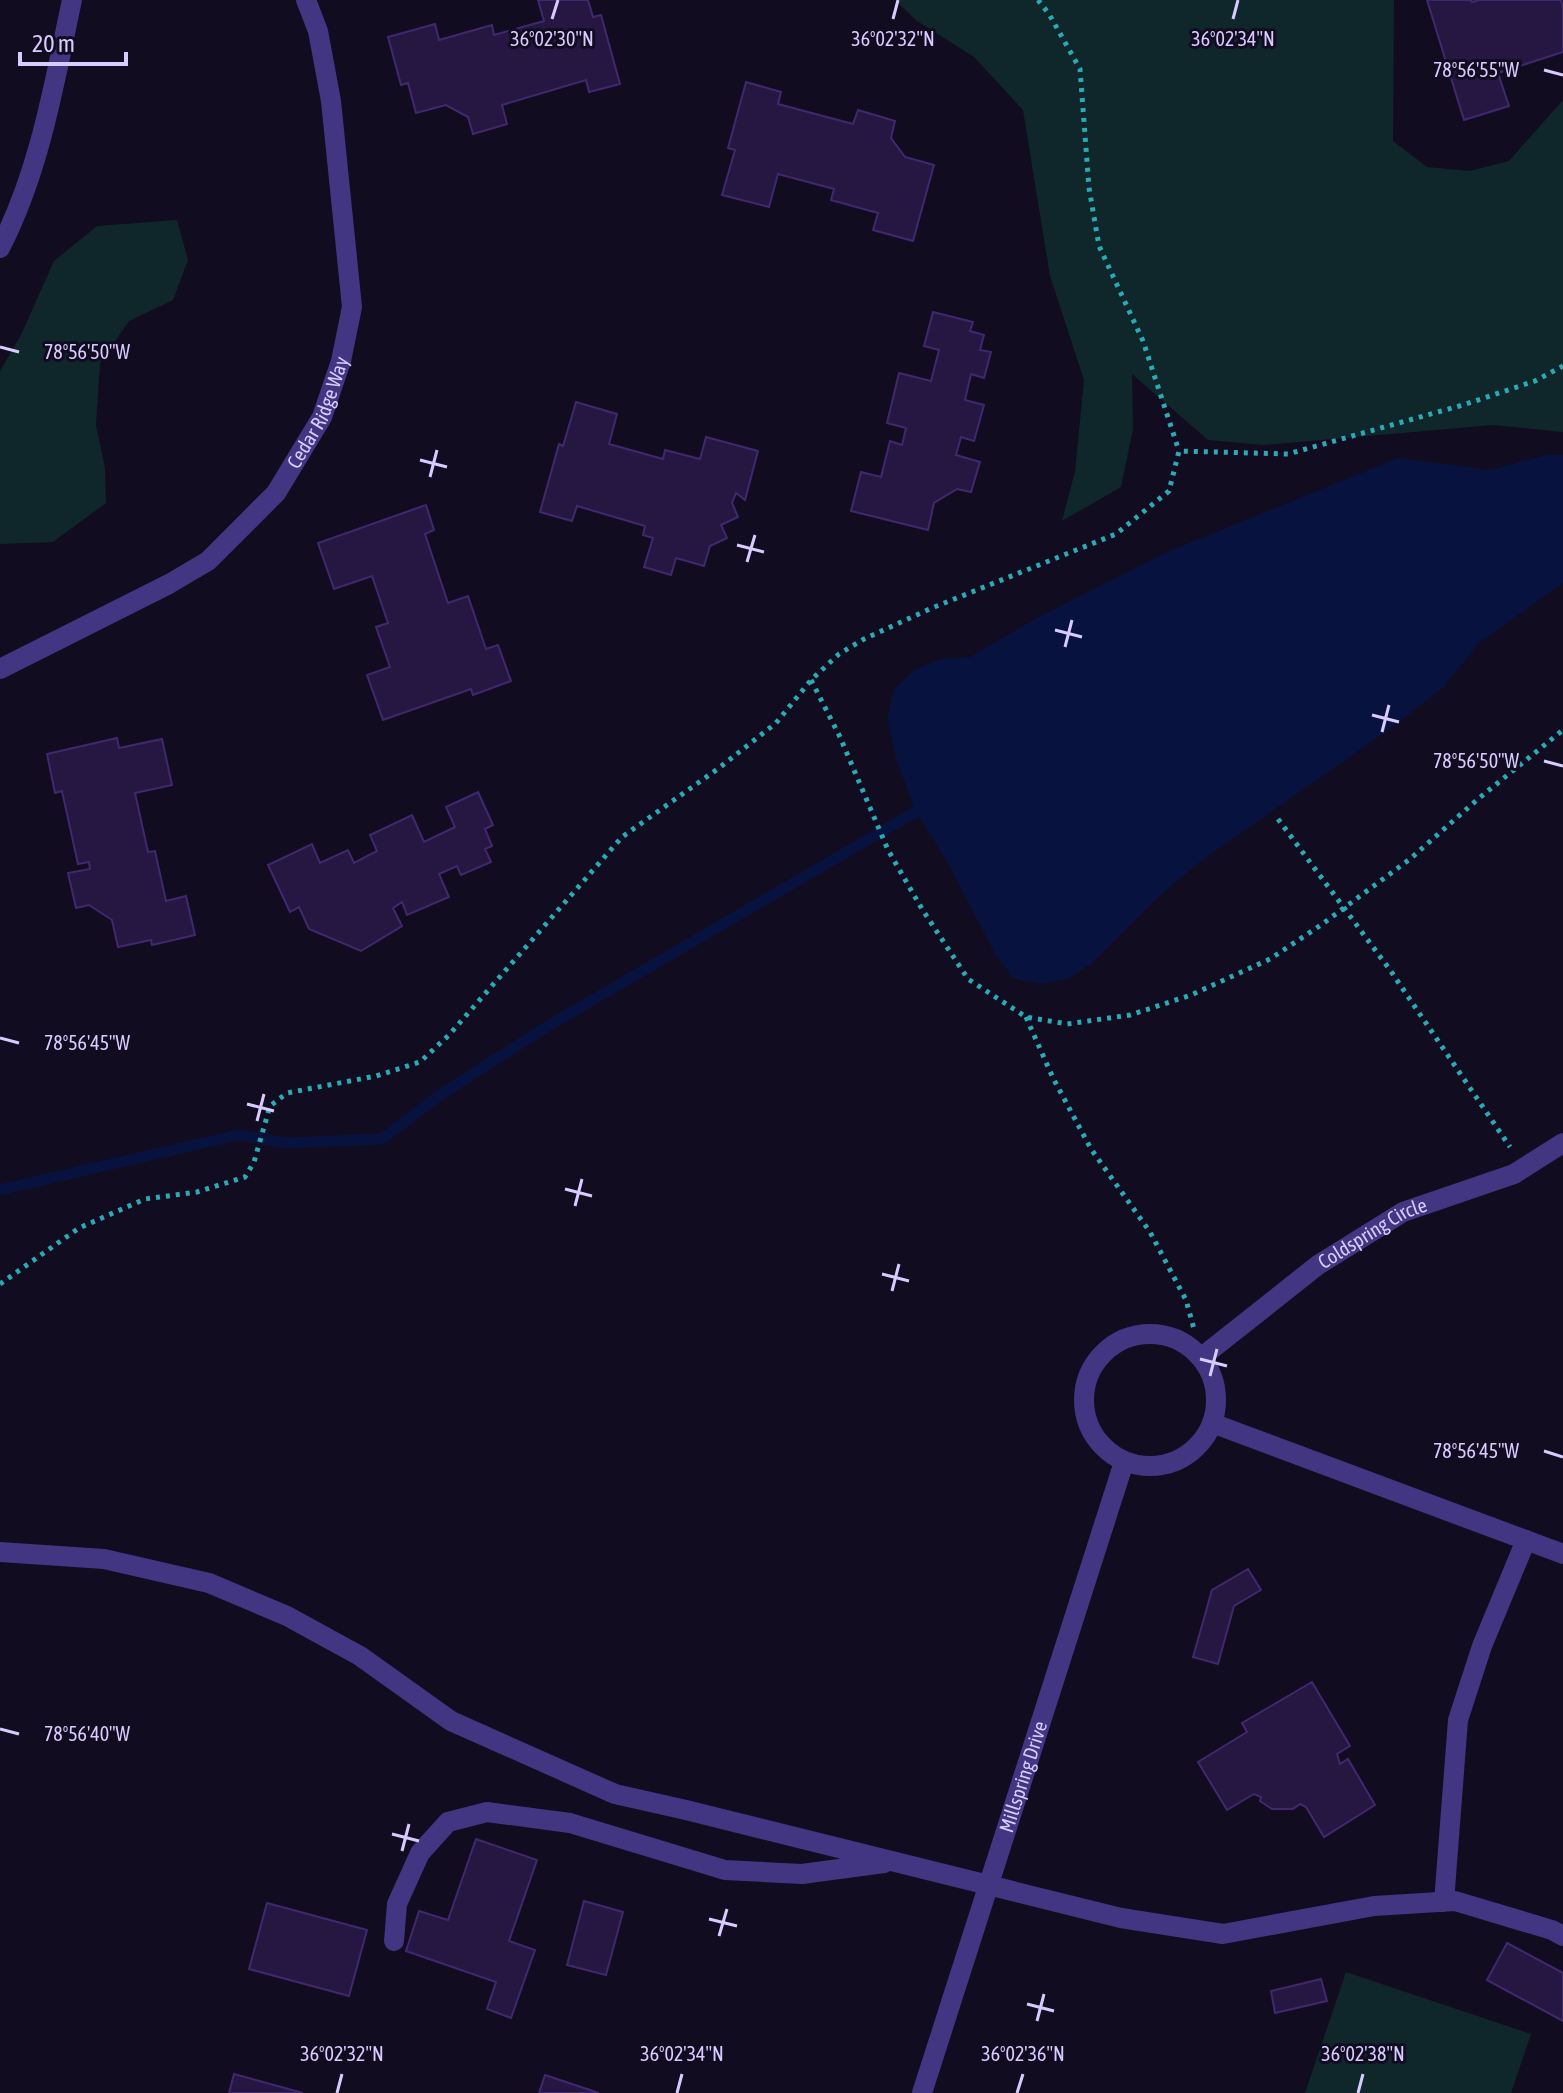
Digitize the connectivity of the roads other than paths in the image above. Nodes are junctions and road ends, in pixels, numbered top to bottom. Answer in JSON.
{"nodes":[{"id":1,"x":72,"y":0,"type":"edge"},
{"id":2,"x":306,"y":0,"type":"edge"},
{"id":3,"x":0,"y":248,"type":"edge"},
{"id":4,"x":0,"y":669,"type":"edge"},
{"id":5,"x":1563,"y":1143,"type":"edge"},
{"id":6,"x":1203,"y":1356,"type":"junction"},
{"id":7,"x":1212,"y":1423,"type":"junction"},
{"id":8,"x":1124,"y":1462,"type":"junction"},
{"id":9,"x":1526,"y":1540,"type":"junction"},
{"id":10,"x":0,"y":1552,"type":"edge"},
{"id":11,"x":1563,"y":1554,"type":"edge"},
{"id":12,"x":896,"y":1861,"type":"junction"},
{"id":13,"x":989,"y":1884,"type":"junction"},
{"id":14,"x":1444,"y":1902,"type":"junction"},
{"id":15,"x":1563,"y":1936,"type":"edge"},
{"id":16,"x":394,"y":1941,"type":"dead end"},
{"id":17,"x":922,"y":2093,"type":"edge"}],
"edges":[{"from":1,"to":3,"type":"street"},
{"from":2,"to":4,"type":"street","name":"Cedar Ridge Way"},
{"from":5,"to":6,"type":"street","name":"Coldspring Circle"},
{"from":6,"to":7,"type":"street"},
{"from":6,"to":8,"type":"street"},
{"from":7,"to":8,"type":"street"},
{"from":7,"to":9,"type":"street"},
{"from":8,"to":13,"type":"street","name":"Millspring Drive"},
{"from":9,"to":11,"type":"street"},
{"from":9,"to":14,"type":"street"},
{"from":10,"to":12,"type":"street"},
{"from":12,"to":13,"type":"street"},
{"from":12,"to":16,"type":"street"},
{"from":13,"to":14,"type":"street"},
{"from":13,"to":17,"type":"street","name":"Millspring Drive"},
{"from":14,"to":15,"type":"street"}]}
